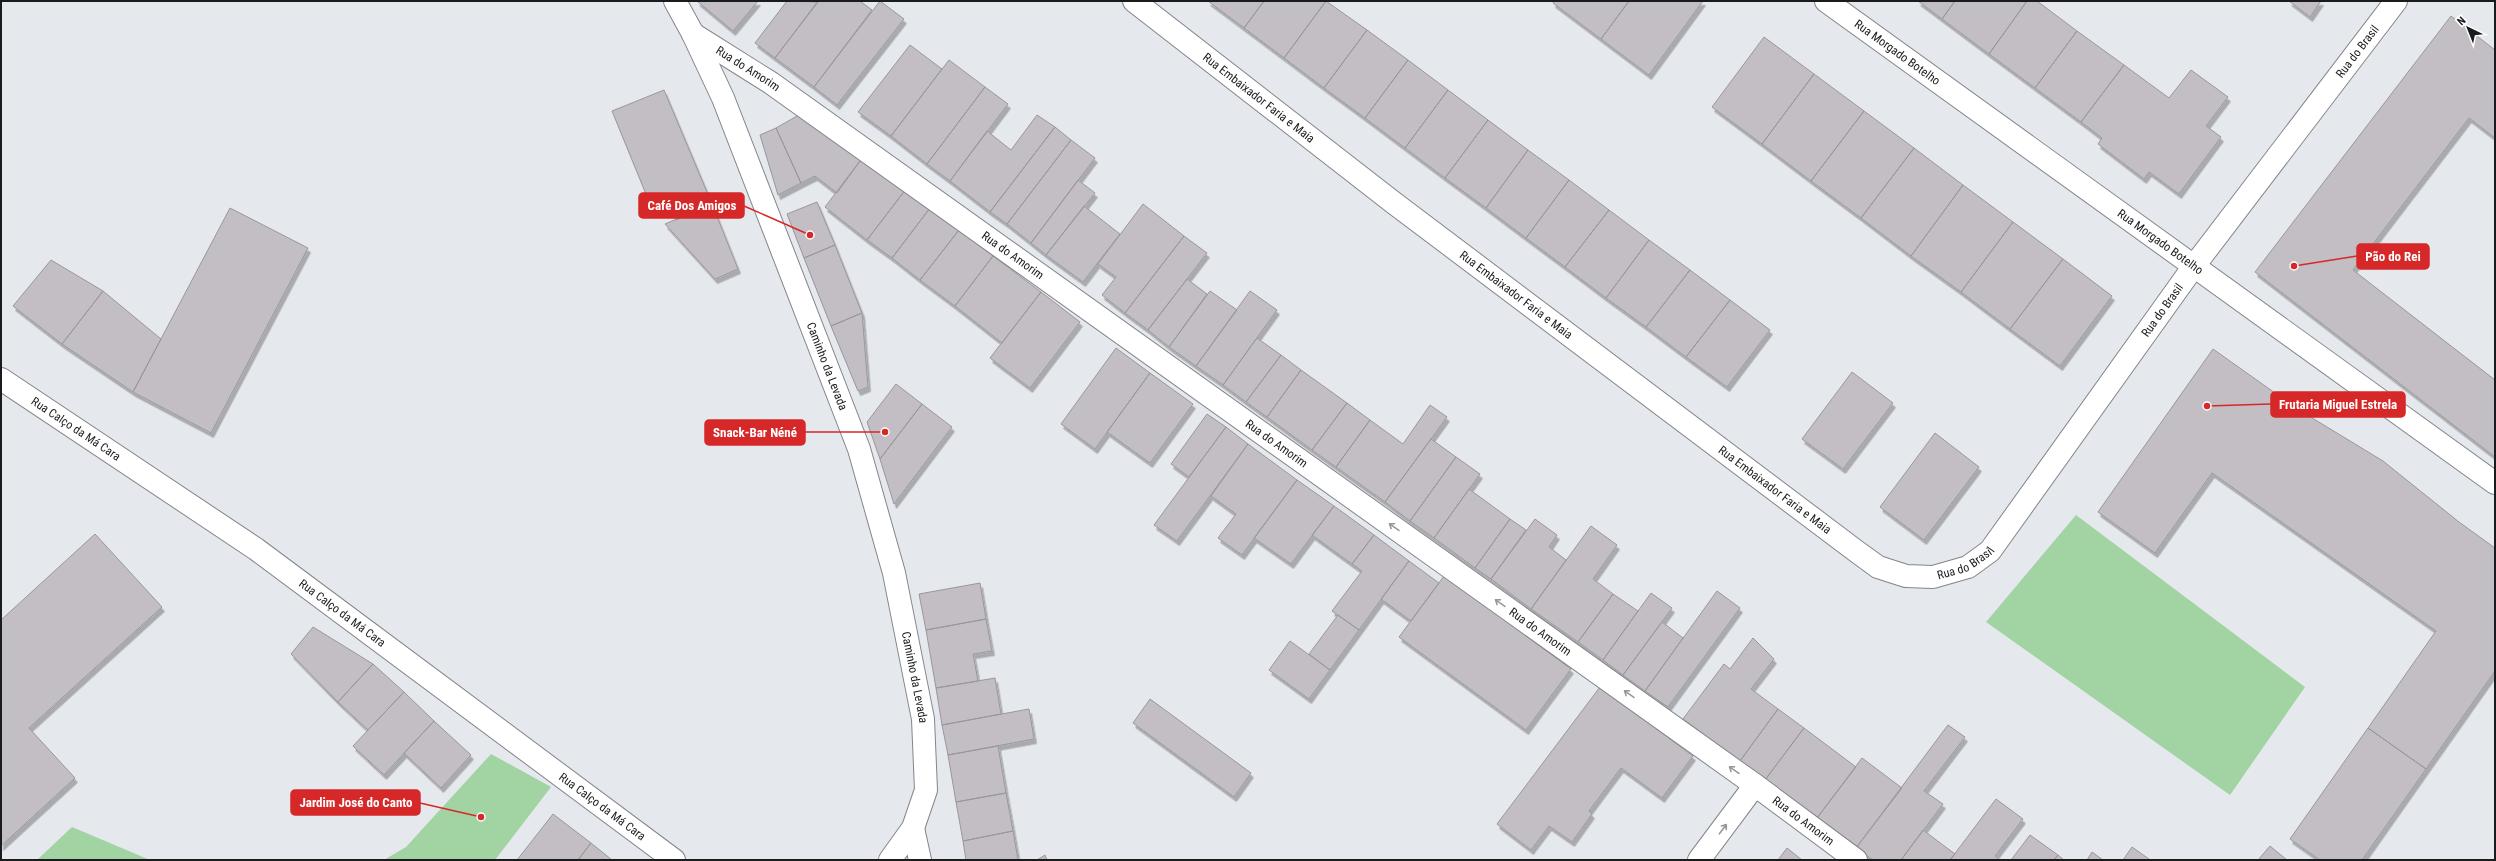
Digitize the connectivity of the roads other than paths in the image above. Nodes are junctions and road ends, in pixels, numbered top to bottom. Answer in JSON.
{"nodes":[{"id":1,"x":675,"y":1,"type":"edge"},
{"id":2,"x":1134,"y":1,"type":"edge"},
{"id":3,"x":1826,"y":1,"type":"edge"},
{"id":4,"x":2396,"y":1,"type":"edge"},
{"id":5,"x":693,"y":34,"type":"junction"},
{"id":6,"x":2194,"y":266,"type":"junction"},
{"id":7,"x":1,"y":379,"type":"edge"},
{"id":8,"x":2495,"y":483,"type":"edge"},
{"id":9,"x":1906,"y":576,"type":"joint"},
{"id":10,"x":1756,"y":785,"type":"junction"},
{"id":11,"x":913,"y":828,"type":"junction"},
{"id":12,"x":674,"y":860,"type":"edge"},
{"id":13,"x":890,"y":860,"type":"edge"},
{"id":14,"x":920,"y":860,"type":"edge"},
{"id":15,"x":1699,"y":860,"type":"edge"},
{"id":16,"x":1856,"y":860,"type":"edge"}],
"edges":[{"from":1,"to":5,"type":"street","name":"Caminho da Levada"},
{"from":2,"to":9,"type":"street","name":"Rua Embaixador Faria e Maia"},
{"from":3,"to":6,"type":"street","name":"Rua Morgado Botelho"},
{"from":4,"to":6,"type":"street","name":"Rua do Brasil"},
{"from":10,"to":5,"type":"street","name":"Rua do Amorim","one_way":true},
{"from":5,"to":11,"type":"street","name":"Caminho da Levada"},
{"from":6,"to":8,"type":"street","name":"Rua Morgado Botelho"},
{"from":6,"to":9,"type":"street","name":"Rua do Brasil"},
{"from":7,"to":12,"type":"street","name":"Rua Calço da Má Cara"},
{"from":15,"to":10,"type":"street","one_way":true},
{"from":10,"to":16,"type":"street","name":"Rua do Amorim"},
{"from":11,"to":13,"type":"street","name":"Caminho da Levada"},
{"from":11,"to":14,"type":"street"}]}
